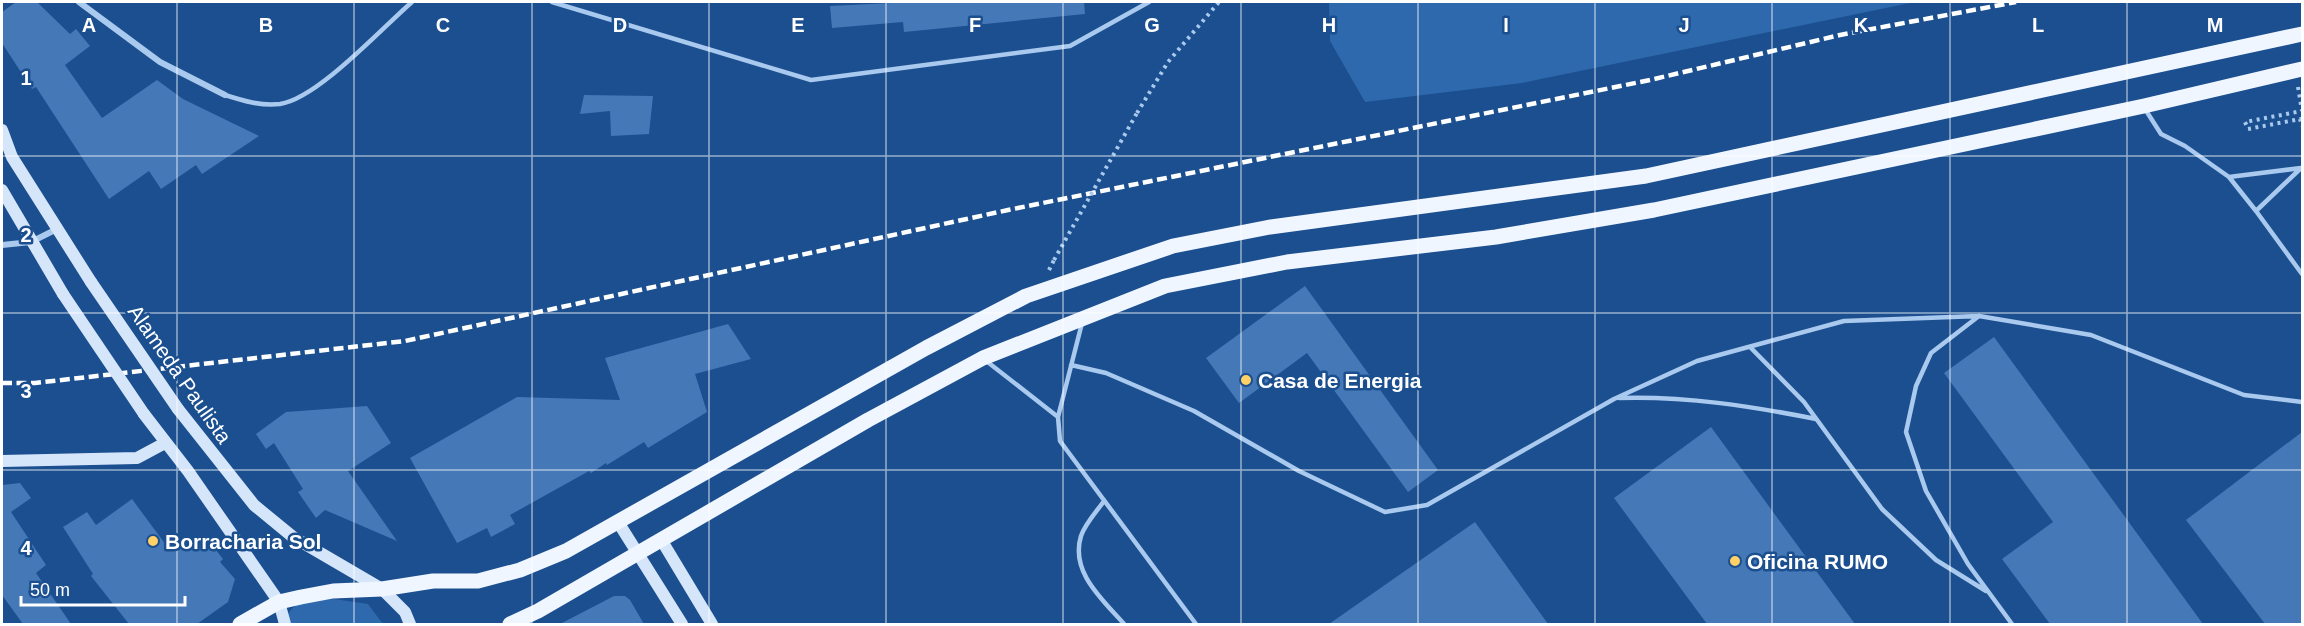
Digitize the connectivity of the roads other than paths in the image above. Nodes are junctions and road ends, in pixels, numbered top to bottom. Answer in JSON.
{"nodes":[{"id":1,"x":79,"y":2,"type":"edge"},
{"id":2,"x":412,"y":2,"type":"edge"},
{"id":3,"x":552,"y":2,"type":"edge"},
{"id":4,"x":1149,"y":2,"type":"edge"},
{"id":5,"x":2302,"y":34,"type":"edge"},
{"id":6,"x":2302,"y":69,"type":"edge"},
{"id":7,"x":225,"y":95,"type":"joint"},
{"id":8,"x":2144,"y":106,"type":"junction"},
{"id":9,"x":2,"y":130,"type":"edge"},
{"id":10,"x":2302,"y":167,"type":"edge"},
{"id":11,"x":2229,"y":177,"type":"junction"},
{"id":12,"x":2,"y":190,"type":"edge"},
{"id":13,"x":2256,"y":211,"type":"junction"},
{"id":14,"x":58,"y":228,"type":"junction"},
{"id":15,"x":32,"y":242,"type":"junction"},
{"id":16,"x":2,"y":244,"type":"edge"},
{"id":17,"x":2302,"y":274,"type":"edge"},
{"id":18,"x":1979,"y":316,"type":"junction"},
{"id":19,"x":1084,"y":317,"type":"junction"},
{"id":20,"x":1750,"y":347,"type":"junction"},
{"id":21,"x":983,"y":358,"type":"junction"},
{"id":22,"x":1071,"y":365,"type":"junction"},
{"id":23,"x":1614,"y":399,"type":"junction"},
{"id":24,"x":2302,"y":402,"type":"edge"},
{"id":25,"x":1058,"y":417,"type":"junction"},
{"id":26,"x":1816,"y":418,"type":"junction"},
{"id":27,"x":165,"y":443,"type":"junction"},
{"id":28,"x":2,"y":461,"type":"edge"},
{"id":29,"x":1104,"y":501,"type":"junction"},
{"id":30,"x":618,"y":522,"type":"junction"},
{"id":31,"x":662,"y":541,"type":"junction"},
{"id":32,"x":637,"y":556,"type":"junction"},
{"id":33,"x":382,"y":589,"type":"junction"},
{"id":34,"x":1989,"y":592,"type":"junction"},
{"id":35,"x":279,"y":602,"type":"junction"},
{"id":36,"x":240,"y":624,"type":"edge"},
{"id":37,"x":285,"y":624,"type":"edge"},
{"id":38,"x":410,"y":624,"type":"edge"},
{"id":39,"x":510,"y":624,"type":"edge"},
{"id":40,"x":682,"y":624,"type":"edge"},
{"id":41,"x":712,"y":624,"type":"edge"},
{"id":42,"x":1124,"y":624,"type":"edge"},
{"id":43,"x":1196,"y":624,"type":"edge"},
{"id":44,"x":2012,"y":624,"type":"edge"}],
"edges":[{"from":1,"to":7,"type":"street"},
{"from":2,"to":7,"type":"lane"},
{"from":3,"to":4,"type":"lane"},
{"from":5,"to":30,"type":"main road"},
{"from":6,"to":8,"type":"main road"},
{"from":8,"to":11,"type":"lane"},
{"from":8,"to":19,"type":"main road"},
{"from":9,"to":14,"type":"main road","name":"Alameda Paulista"},
{"from":10,"to":11,"type":"lane"},
{"from":10,"to":13,"type":"lane"},
{"from":11,"to":13,"type":"lane"},
{"from":12,"to":15,"type":"main road"},
{"from":13,"to":17,"type":"lane"},
{"from":14,"to":15,"type":"street"},
{"from":14,"to":33,"type":"main road","name":"Alameda Paulista","bridge":true},
{"from":15,"to":16,"type":"street"},
{"from":15,"to":27,"type":"main road","bridge":true},
{"from":18,"to":20,"type":"lane"},
{"from":18,"to":24,"type":"lane"},
{"from":18,"to":34,"type":"lane"},
{"from":19,"to":21,"type":"main road"},
{"from":19,"to":22,"type":"lane"},
{"from":20,"to":23,"type":"lane"},
{"from":20,"to":26,"type":"lane"},
{"from":21,"to":25,"type":"lane"},
{"from":21,"to":31,"type":"main road"},
{"from":22,"to":23,"type":"lane"},
{"from":22,"to":25,"type":"lane"},
{"from":23,"to":26,"type":"lane"},
{"from":25,"to":29,"type":"lane"},
{"from":26,"to":34,"type":"lane"},
{"from":27,"to":28,"type":"main road"},
{"from":27,"to":35,"type":"main road"},
{"from":29,"to":42,"type":"lane"},
{"from":29,"to":43,"type":"lane"},
{"from":30,"to":32,"type":"main road"},
{"from":30,"to":33,"type":"main road"},
{"from":31,"to":32,"type":"main road"},
{"from":31,"to":41,"type":"main road"},
{"from":32,"to":39,"type":"main road"},
{"from":32,"to":40,"type":"main road"},
{"from":33,"to":35,"type":"main road"},
{"from":33,"to":38,"type":"main road","name":"Alameda Paulista"},
{"from":34,"to":44,"type":"lane"},
{"from":35,"to":36,"type":"main road"},
{"from":35,"to":37,"type":"main road"}]}
